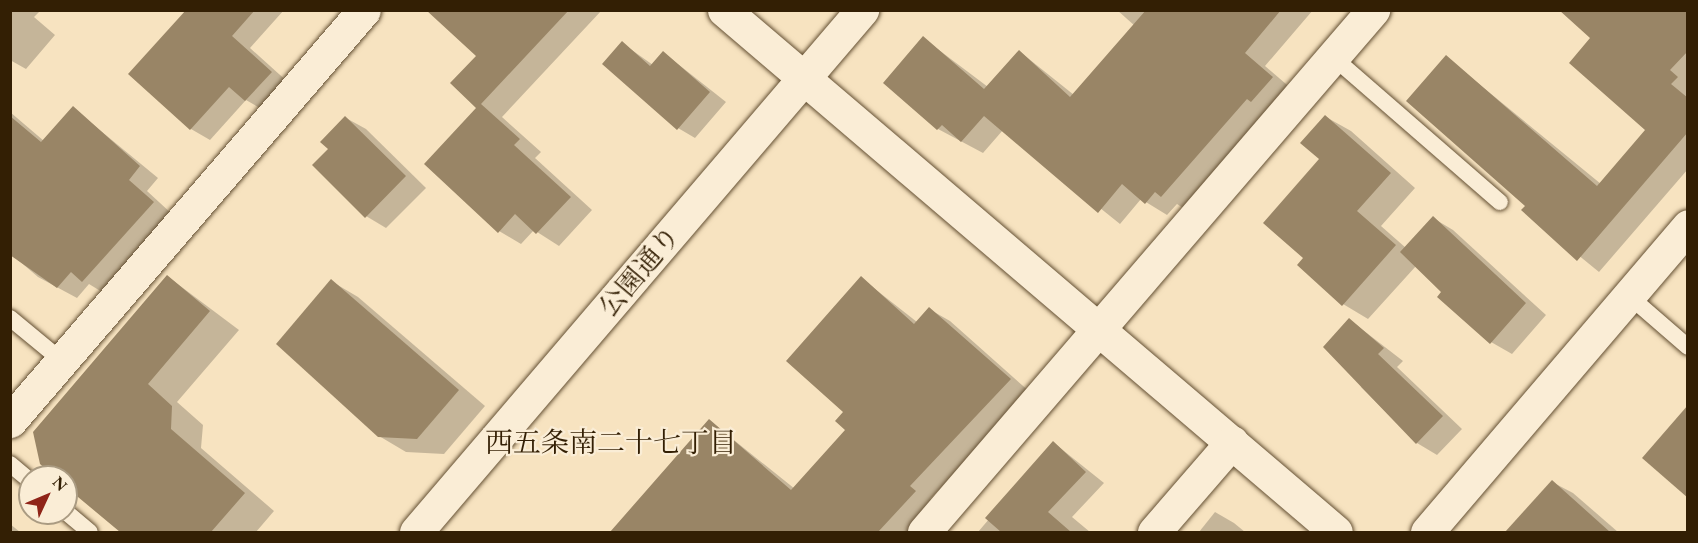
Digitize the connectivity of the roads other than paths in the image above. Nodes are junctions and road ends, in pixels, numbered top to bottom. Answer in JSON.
{"nodes":[{"id":1,"x":364,"y":10,"type":"edge"},
{"id":2,"x":724,"y":10,"type":"edge"},
{"id":3,"x":862,"y":10,"type":"edge"},
{"id":4,"x":1372,"y":10,"type":"edge"},
{"id":5,"x":1333,"y":57,"type":"junction"},
{"id":6,"x":804,"y":79,"type":"junction"},
{"id":7,"x":1500,"y":202,"type":"dead end"},
{"id":8,"x":1688,"y":225,"type":"edge"},
{"id":9,"x":1628,"y":295,"type":"junction"},
{"id":10,"x":10,"y":318,"type":"edge"},
{"id":11,"x":1098,"y":332,"type":"junction"},
{"id":12,"x":1688,"y":347,"type":"edge"},
{"id":13,"x":62,"y":361,"type":"junction"},
{"id":14,"x":10,"y":421,"type":"edge"},
{"id":15,"x":1232,"y":442,"type":"junction"},
{"id":16,"x":78,"y":522,"type":"edge"},
{"id":17,"x":90,"y":532,"type":"edge"},
{"id":18,"x":416,"y":532,"type":"edge"},
{"id":19,"x":924,"y":532,"type":"edge"},
{"id":20,"x":1154,"y":532,"type":"edge"},
{"id":21,"x":1336,"y":532,"type":"edge"},
{"id":22,"x":1427,"y":532,"type":"edge"}],
"edges":[{"from":1,"to":13,"type":"street"},
{"from":2,"to":6,"type":"street"},
{"from":3,"to":6,"type":"street","name":"公園通り"},
{"from":4,"to":5,"type":"street"},
{"from":5,"to":7,"type":"lane"},
{"from":5,"to":11,"type":"street"},
{"from":6,"to":11,"type":"street"},
{"from":6,"to":18,"type":"street","name":"公園通り"},
{"from":8,"to":9,"type":"street"},
{"from":9,"to":12,"type":"lane"},
{"from":9,"to":22,"type":"street"},
{"from":10,"to":13,"type":"lane"},
{"from":11,"to":15,"type":"street"},
{"from":11,"to":19,"type":"street"},
{"from":13,"to":14,"type":"street"},
{"from":15,"to":20,"type":"street"},
{"from":15,"to":21,"type":"street"},
{"from":16,"to":17,"type":"lane"}]}
